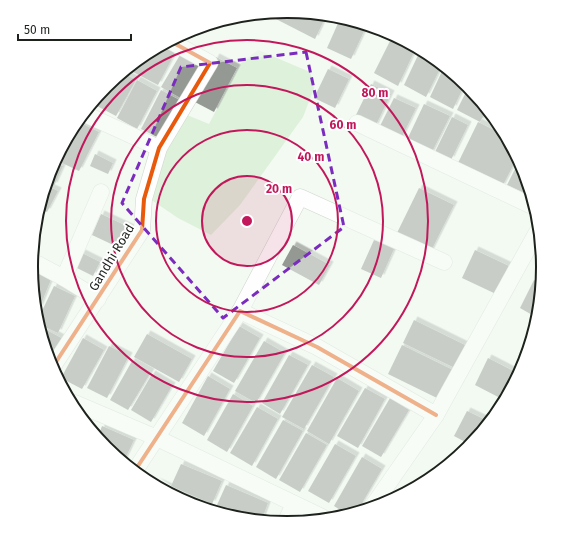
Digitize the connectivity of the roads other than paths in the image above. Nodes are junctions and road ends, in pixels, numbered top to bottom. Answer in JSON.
{"nodes":[{"id":1,"x":176,"y":44,"type":"edge"},
{"id":2,"x":90,"y":116,"type":"edge"},
{"id":3,"x":357,"y":123,"type":"dead end"},
{"id":4,"x":159,"y":148,"type":"junction"},
{"id":5,"x":101,"y":192,"type":"dead end"},
{"id":6,"x":528,"y":204,"type":"edge"},
{"id":7,"x":535,"y":236,"type":"edge"},
{"id":8,"x":444,"y":262,"type":"dead end"},
{"id":9,"x":38,"y":264,"type":"edge"},
{"id":10,"x":64,"y":278,"type":"junction"},
{"id":11,"x":98,"y":299,"type":"junction"},
{"id":12,"x":240,"y":311,"type":"junction"},
{"id":13,"x":56,"y":361,"type":"edge"},
{"id":14,"x":79,"y":405,"type":"edge"},
{"id":15,"x":436,"y":415,"type":"junction"},
{"id":16,"x":158,"y":438,"type":"junction"},
{"id":17,"x":138,"y":466,"type":"edge"},
{"id":18,"x":376,"y":501,"type":"edge"},
{"id":19,"x":294,"y":504,"type":"junction"},
{"id":20,"x":318,"y":515,"type":"edge"},
{"id":21,"x":288,"y":517,"type":"edge"}],
"edges":[{"from":1,"to":4,"type":"street","name":"Gandhi Road"},
{"from":2,"to":4,"type":"street"},
{"from":3,"to":6,"type":"street"},
{"from":4,"to":11,"type":"street","name":"Gandhi Road"},
{"from":5,"to":10,"type":"street"},
{"from":7,"to":15,"type":"street"},
{"from":8,"to":12,"type":"street"},
{"from":9,"to":10,"type":"street"},
{"from":10,"to":11,"type":"street"},
{"from":11,"to":13,"type":"street","name":"Gandhi Road"},
{"from":12,"to":15,"type":"street"},
{"from":12,"to":16,"type":"street"},
{"from":14,"to":16,"type":"street"},
{"from":15,"to":18,"type":"street"},
{"from":16,"to":17,"type":"street"},
{"from":16,"to":19,"type":"street"},
{"from":19,"to":20,"type":"street"},
{"from":19,"to":21,"type":"street"}]}
